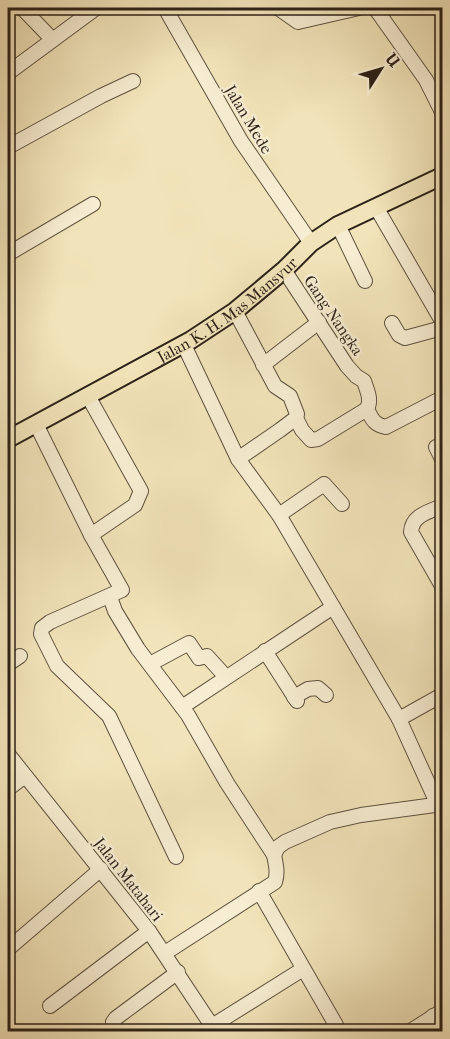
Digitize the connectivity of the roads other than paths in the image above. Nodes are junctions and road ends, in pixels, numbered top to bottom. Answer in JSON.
{"nodes":[{"id":1,"x":22,"y":8,"type":"edge"},
{"id":2,"x":95,"y":8,"type":"edge"},
{"id":3,"x":165,"y":8,"type":"edge"},
{"id":4,"x":278,"y":8,"type":"edge"},
{"id":5,"x":359,"y":8,"type":"edge"},
{"id":6,"x":375,"y":8,"type":"edge"},
{"id":7,"x":52,"y":39,"type":"junction"},
{"id":8,"x":10,"y":67,"type":"edge"},
{"id":9,"x":133,"y":81,"type":"dead end"},
{"id":10,"x":442,"y":108,"type":"edge"},
{"id":11,"x":8,"y":147,"type":"edge"},
{"id":12,"x":442,"y":176,"type":"edge"},
{"id":13,"x":93,"y":204,"type":"dead end"},
{"id":14,"x":376,"y":207,"type":"junction"},
{"id":15,"x":338,"y":225,"type":"junction"},
{"id":16,"x":311,"y":243,"type":"junction"},
{"id":17,"x":8,"y":254,"type":"edge"},
{"id":18,"x":284,"y":270,"type":"junction"},
{"id":19,"x":365,"y":281,"type":"dead end"},
{"id":20,"x":439,"y":306,"type":"edge"},
{"id":21,"x":235,"y":311,"type":"junction"},
{"id":22,"x":442,"y":321,"type":"edge"},
{"id":23,"x":319,"y":322,"type":"junction"},
{"id":24,"x":392,"y":323,"type":"dead end"},
{"id":25,"x":442,"y":328,"type":"edge"},
{"id":26,"x":184,"y":345,"type":"junction"},
{"id":27,"x":263,"y":365,"type":"junction"},
{"id":28,"x":88,"y":396,"type":"junction"},
{"id":29,"x":442,"y":398,"type":"edge"},
{"id":30,"x":366,"y":409,"type":"junction"},
{"id":31,"x":296,"y":418,"type":"junction"},
{"id":32,"x":36,"y":424,"type":"junction"},
{"id":33,"x":8,"y":439,"type":"edge"},
{"id":34,"x":238,"y":459,"type":"junction"},
{"id":35,"x":342,"y":504,"type":"dead end"},
{"id":36,"x":442,"y":506,"type":"edge"},
{"id":37,"x":279,"y":514,"type":"junction"},
{"id":38,"x":92,"y":534,"type":"junction"},
{"id":39,"x":442,"y":586,"type":"edge"},
{"id":40,"x":110,"y":597,"type":"junction"},
{"id":41,"x":333,"y":607,"type":"junction"},
{"id":42,"x":265,"y":651,"type":"junction"},
{"id":43,"x":20,"y":656,"type":"dead end"},
{"id":44,"x":8,"y":664,"type":"edge"},
{"id":45,"x":150,"y":664,"type":"junction"},
{"id":46,"x":226,"y":677,"type":"junction"},
{"id":47,"x":326,"y":695,"type":"dead end"},
{"id":48,"x":442,"y":695,"type":"edge"},
{"id":49,"x":182,"y":707,"type":"junction"},
{"id":50,"x":399,"y":719,"type":"junction"},
{"id":51,"x":8,"y":754,"type":"edge"},
{"id":52,"x":25,"y":776,"type":"junction"},
{"id":53,"x":8,"y":789,"type":"edge"},
{"id":54,"x":440,"y":805,"type":"edge"},
{"id":55,"x":274,"y":855,"type":"junction"},
{"id":56,"x":176,"y":857,"type":"dead end"},
{"id":57,"x":101,"y":869,"type":"junction"},
{"id":58,"x":260,"y":891,"type":"junction"},
{"id":59,"x":149,"y":931,"type":"junction"},
{"id":60,"x":8,"y":949,"type":"edge"},
{"id":61,"x":165,"y":953,"type":"junction"},
{"id":62,"x":303,"y":969,"type":"junction"},
{"id":63,"x":178,"y":972,"type":"junction"},
{"id":64,"x":50,"y":1006,"type":"dead end"},
{"id":65,"x":438,"y":1013,"type":"edge"},
{"id":66,"x":336,"y":1025,"type":"dead end"},
{"id":67,"x":214,"y":1029,"type":"edge"},
{"id":68,"x":442,"y":1031,"type":"edge"},
{"id":69,"x":117,"y":1032,"type":"edge"},
{"id":70,"x":409,"y":1032,"type":"edge"}],
"edges":[{"from":1,"to":7,"type":"street"},
{"from":2,"to":7,"type":"street"},
{"from":3,"to":16,"type":"street","name":"Jalan Mede"},
{"from":4,"to":5,"type":"street"},
{"from":6,"to":10,"type":"street"},
{"from":7,"to":8,"type":"street"},
{"from":9,"to":11,"type":"street"},
{"from":12,"to":14,"type":"main road","name":"Jalan K. H. Mas Mansyur"},
{"from":13,"to":17,"type":"street"},
{"from":14,"to":15,"type":"main road","name":"Jalan K. H. Mas Mansyur"},
{"from":14,"to":20,"type":"street"},
{"from":15,"to":16,"type":"main road","name":"Jalan K. H. Mas Mansyur"},
{"from":15,"to":19,"type":"street"},
{"from":16,"to":18,"type":"main road","name":"Jalan K. H. Mas Mansyur"},
{"from":18,"to":21,"type":"main road","name":"Jalan K. H. Mas Mansyur"},
{"from":18,"to":23,"type":"street","name":"Gang Nangka"},
{"from":20,"to":22,"type":"street"},
{"from":21,"to":26,"type":"main road","name":"Jalan K. H. Mas Mansyur"},
{"from":21,"to":27,"type":"street"},
{"from":23,"to":27,"type":"street"},
{"from":23,"to":30,"type":"street","name":"Gang Nangka"},
{"from":24,"to":25,"type":"street"},
{"from":26,"to":28,"type":"main road","name":"Jalan K. H. Mas Mansyur"},
{"from":26,"to":34,"type":"street"},
{"from":27,"to":31,"type":"street"},
{"from":28,"to":32,"type":"main road","name":"Jalan K. H. Mas Mansyur"},
{"from":28,"to":38,"type":"street"},
{"from":29,"to":30,"type":"street"},
{"from":30,"to":31,"type":"street"},
{"from":31,"to":34,"type":"street"},
{"from":32,"to":33,"type":"main road","name":"Jalan K. H. Mas Mansyur"},
{"from":32,"to":38,"type":"street"},
{"from":34,"to":37,"type":"street"},
{"from":35,"to":37,"type":"street"},
{"from":36,"to":39,"type":"street"},
{"from":37,"to":41,"type":"street"},
{"from":38,"to":40,"type":"street"},
{"from":40,"to":45,"type":"street"},
{"from":40,"to":56,"type":"street"},
{"from":41,"to":42,"type":"street"},
{"from":41,"to":50,"type":"street"},
{"from":42,"to":46,"type":"street"},
{"from":42,"to":47,"type":"street"},
{"from":43,"to":44,"type":"street"},
{"from":45,"to":46,"type":"street"},
{"from":45,"to":49,"type":"street"},
{"from":46,"to":49,"type":"street"},
{"from":48,"to":50,"type":"street"},
{"from":49,"to":55,"type":"street"},
{"from":50,"to":54,"type":"street"},
{"from":51,"to":52,"type":"street","name":"Jalan Matahari"},
{"from":52,"to":53,"type":"street"},
{"from":52,"to":57,"type":"street","name":"Jalan Matahari"},
{"from":54,"to":55,"type":"street"},
{"from":55,"to":58,"type":"street"},
{"from":57,"to":59,"type":"street","name":"Jalan Matahari"},
{"from":57,"to":60,"type":"street"},
{"from":58,"to":61,"type":"street"},
{"from":58,"to":62,"type":"street"},
{"from":59,"to":61,"type":"street","name":"Jalan Matahari"},
{"from":59,"to":64,"type":"street"},
{"from":61,"to":63,"type":"street","name":"Jalan Matahari"},
{"from":62,"to":66,"type":"street"},
{"from":62,"to":67,"type":"street"},
{"from":63,"to":67,"type":"street","name":"Jalan Matahari"},
{"from":63,"to":69,"type":"street"},
{"from":65,"to":68,"type":"street"},
{"from":65,"to":70,"type":"street"}]}
